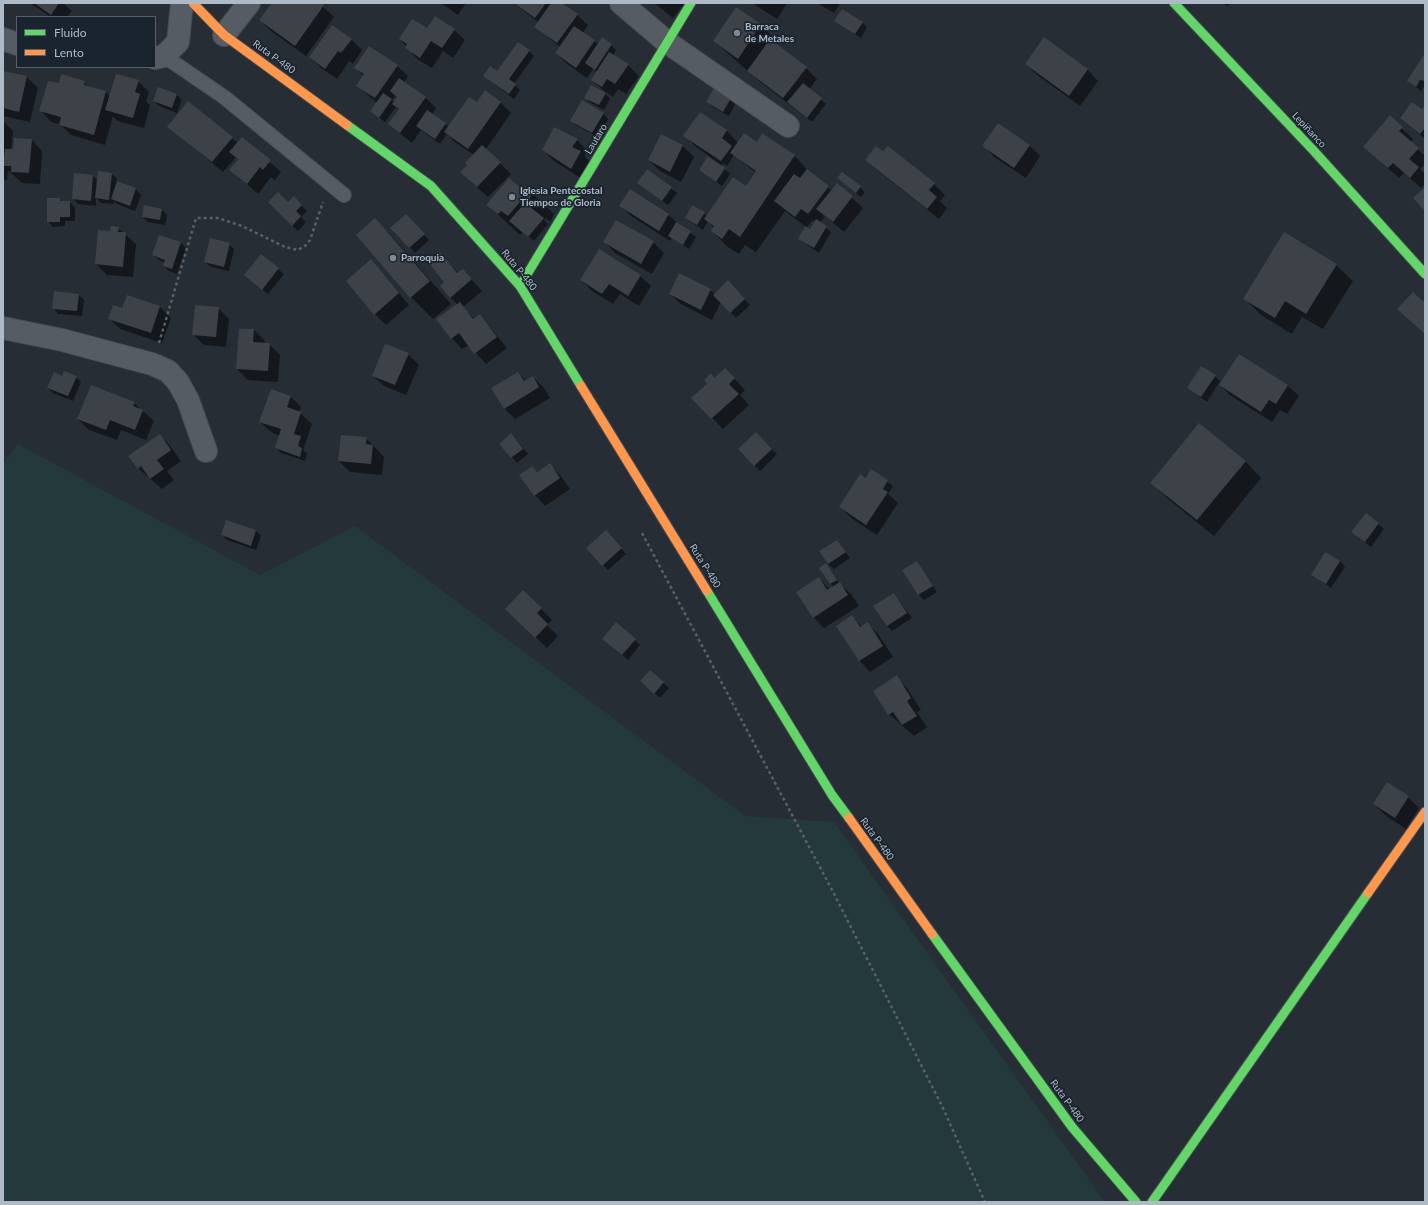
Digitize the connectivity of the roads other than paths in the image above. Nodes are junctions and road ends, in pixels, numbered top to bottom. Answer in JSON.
{"nodes":[{"id":1,"x":182,"y":3,"type":"edge"},
{"id":2,"x":193,"y":3,"type":"edge"},
{"id":3,"x":249,"y":3,"type":"edge"},
{"id":4,"x":621,"y":3,"type":"edge"},
{"id":5,"x":691,"y":3,"type":"edge"},
{"id":6,"x":1174,"y":3,"type":"edge"},
{"id":7,"x":224,"y":35,"type":"junction"},
{"id":8,"x":3,"y":39,"type":"edge"},
{"id":9,"x":668,"y":43,"type":"junction"},
{"id":10,"x":16,"y":44,"type":"edge"},
{"id":11,"x":160,"y":57,"type":"edge"},
{"id":12,"x":788,"y":126,"type":"dead end"},
{"id":13,"x":344,"y":195,"type":"dead end"},
{"id":14,"x":1425,"y":274,"type":"edge"},
{"id":15,"x":520,"y":286,"type":"junction"},
{"id":16,"x":3,"y":328,"type":"edge"},
{"id":17,"x":206,"y":451,"type":"dead end"},
{"id":18,"x":1425,"y":812,"type":"edge"},
{"id":19,"x":1136,"y":1202,"type":"edge"},
{"id":20,"x":1152,"y":1202,"type":"edge"}],
"edges":[{"from":1,"to":11,"type":"street"},
{"from":2,"to":7,"type":"street","name":"Ruta P-480"},
{"from":3,"to":7,"type":"street"},
{"from":4,"to":9,"type":"street"},
{"from":5,"to":9,"type":"street","name":"Lautaro"},
{"from":6,"to":14,"type":"street","name":"Lepiñanco"},
{"from":7,"to":15,"type":"street","name":"Ruta P-480"},
{"from":8,"to":10,"type":"street"},
{"from":9,"to":12,"type":"street"},
{"from":9,"to":15,"type":"street","name":"Lautaro"},
{"from":11,"to":13,"type":"lane"},
{"from":15,"to":19,"type":"street","name":"Ruta P-480"},
{"from":16,"to":17,"type":"street"},
{"from":18,"to":20,"type":"street"}]}
